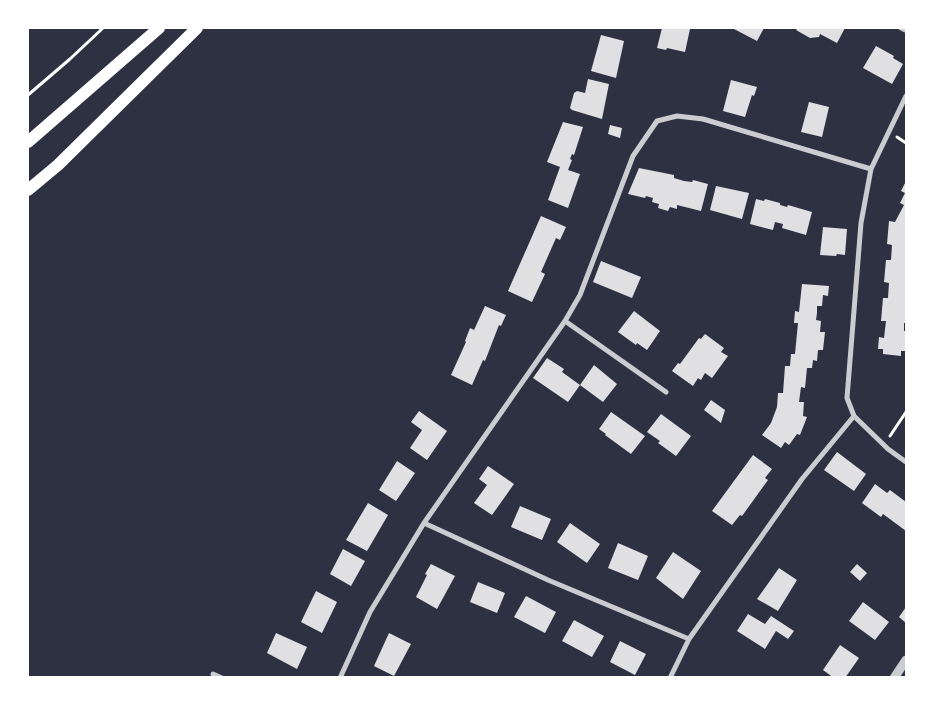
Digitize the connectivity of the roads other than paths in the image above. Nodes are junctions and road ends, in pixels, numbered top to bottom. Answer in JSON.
{"nodes":[{"id":1,"x":159,"y":28,"type":"edge"},
{"id":2,"x":197,"y":28,"type":"edge"},
{"id":3,"x":900,"y":28,"type":"edge"},
{"id":4,"x":906,"y":31,"type":"edge"},
{"id":5,"x":906,"y":96,"type":"edge"},
{"id":6,"x":28,"y":142,"type":"edge"},
{"id":7,"x":871,"y":169,"type":"junction"},
{"id":8,"x":28,"y":190,"type":"edge"},
{"id":9,"x":565,"y":321,"type":"junction"},
{"id":10,"x":666,"y":392,"type":"dead end"},
{"id":11,"x":854,"y":416,"type":"junction"},
{"id":12,"x":906,"y":462,"type":"edge"},
{"id":13,"x":424,"y":523,"type":"junction"},
{"id":14,"x":690,"y":639,"type":"junction"},
{"id":15,"x":906,"y":660,"type":"edge"},
{"id":16,"x":213,"y":674,"type":"dead end"},
{"id":17,"x":222,"y":678,"type":"edge"},
{"id":18,"x":340,"y":678,"type":"edge"},
{"id":19,"x":670,"y":678,"type":"edge"},
{"id":20,"x":894,"y":678,"type":"edge"}],
"edges":[{"from":1,"to":6,"type":"main road"},
{"from":2,"to":8,"type":"main road"},
{"from":3,"to":4,"type":"lane"},
{"from":5,"to":7,"type":"street"},
{"from":7,"to":9,"type":"street"},
{"from":7,"to":11,"type":"street"},
{"from":9,"to":10,"type":"street"},
{"from":9,"to":13,"type":"street"},
{"from":11,"to":12,"type":"street"},
{"from":11,"to":14,"type":"street"},
{"from":13,"to":14,"type":"street"},
{"from":13,"to":18,"type":"street"},
{"from":14,"to":19,"type":"street"},
{"from":15,"to":20,"type":"street"},
{"from":16,"to":17,"type":"street"}]}
